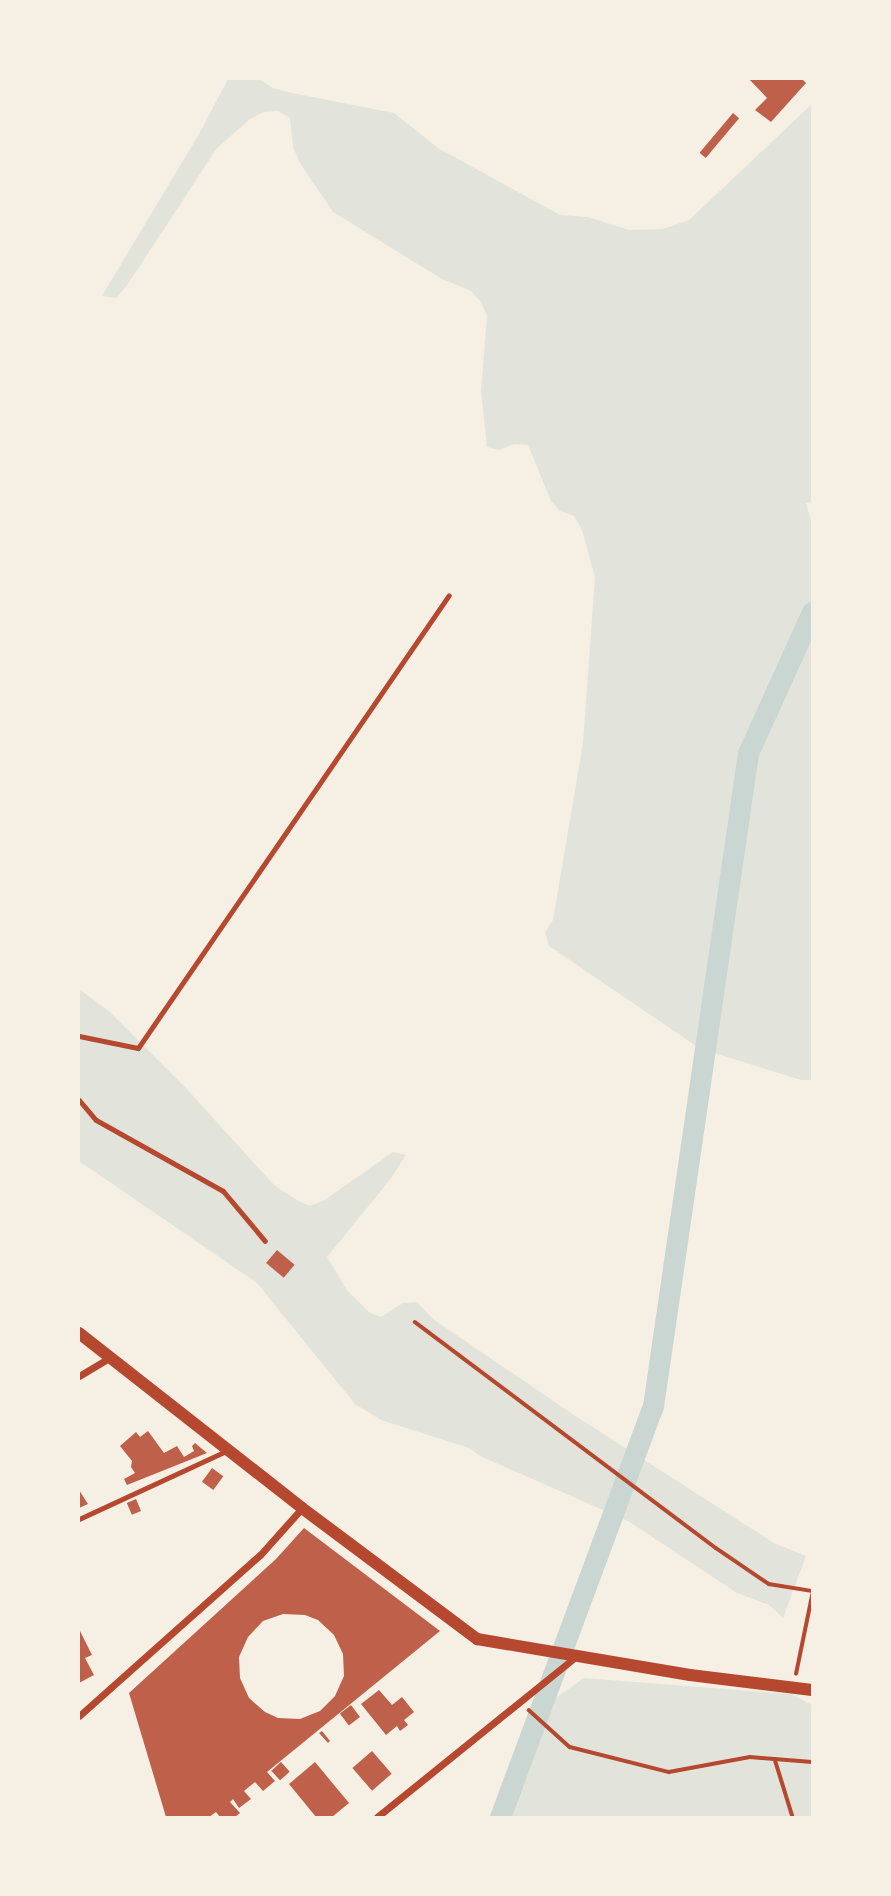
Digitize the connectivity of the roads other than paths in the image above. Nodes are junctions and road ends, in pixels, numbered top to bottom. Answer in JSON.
{"nodes":[{"id":1,"x":449,"y":595,"type":"dead end"},
{"id":2,"x":79,"y":1036,"type":"edge"},
{"id":3,"x":79,"y":1100,"type":"edge"},
{"id":4,"x":265,"y":1241,"type":"dead end"},
{"id":5,"x":79,"y":1333,"type":"edge"},
{"id":6,"x":111,"y":1357,"type":"junction"},
{"id":7,"x":79,"y":1376,"type":"edge"},
{"id":8,"x":229,"y":1450,"type":"junction"},
{"id":9,"x":302,"y":1508,"type":"junction"},
{"id":10,"x":79,"y":1519,"type":"edge"},
{"id":11,"x":575,"y":1657,"type":"junction"},
{"id":12,"x":812,"y":1690,"type":"edge"},
{"id":13,"x":79,"y":1716,"type":"edge"},
{"id":14,"x":377,"y":1817,"type":"edge"}],
"edges":[{"from":1,"to":2,"type":"lane"},
{"from":3,"to":4,"type":"lane"},
{"from":5,"to":6,"type":"street"},
{"from":6,"to":7,"type":"street"},
{"from":6,"to":8,"type":"street"},
{"from":8,"to":9,"type":"street"},
{"from":8,"to":10,"type":"lane"},
{"from":9,"to":11,"type":"street"},
{"from":9,"to":13,"type":"street"},
{"from":11,"to":12,"type":"street"},
{"from":11,"to":14,"type":"street"}]}
